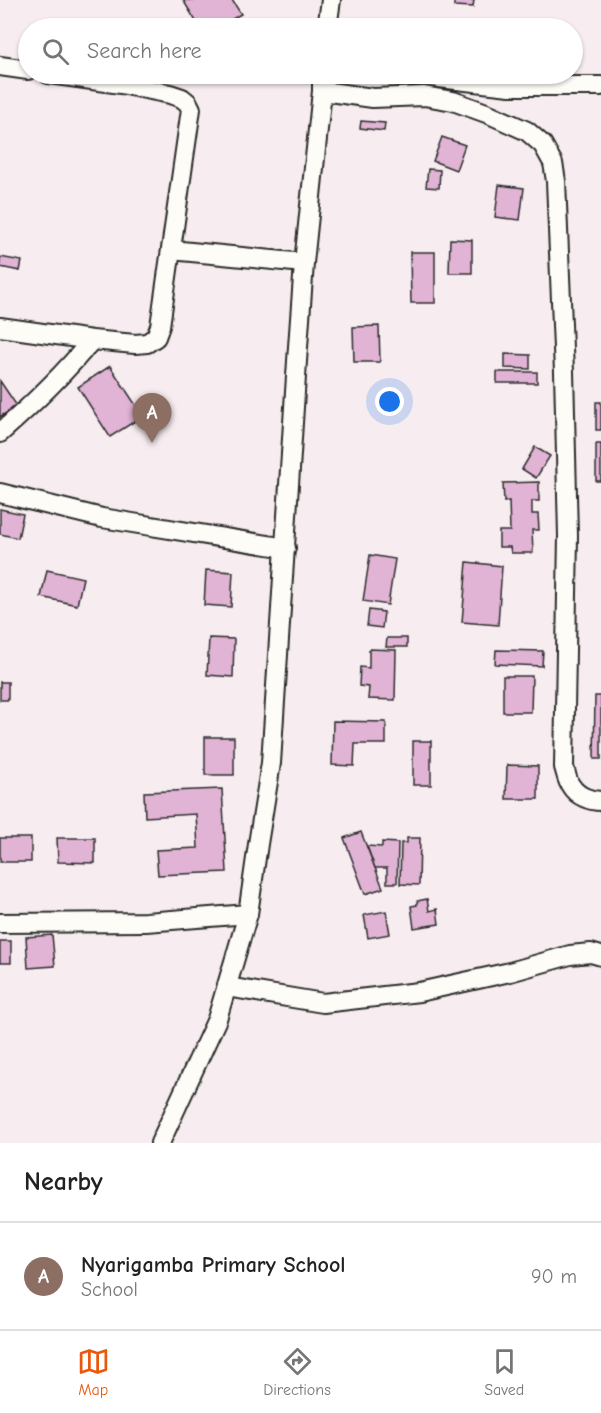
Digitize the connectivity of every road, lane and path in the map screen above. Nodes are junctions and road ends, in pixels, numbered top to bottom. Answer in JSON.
{"nodes":[{"id":1,"x":331,"y":0,"type":"edge"},
{"id":2,"x":328,"y":18,"type":"edge"},
{"id":3,"x":0,"y":66,"type":"edge"},
{"id":4,"x":18,"y":69,"type":"edge"},
{"id":5,"x":121,"y":84,"type":"edge"},
{"id":6,"x":322,"y":84,"type":"edge"},
{"id":7,"x":328,"y":84,"type":"edge"},
{"id":8,"x":492,"y":84,"type":"edge"},
{"id":9,"x":601,"y":86,"type":"edge"},
{"id":10,"x":171,"y":250,"type":"junction"},
{"id":11,"x":304,"y":263,"type":"junction"},
{"id":12,"x":0,"y":327,"type":"edge"},
{"id":13,"x":92,"y":340,"type":"junction"},
{"id":14,"x":0,"y":433,"type":"edge"},
{"id":15,"x":0,"y":493,"type":"edge"},
{"id":16,"x":286,"y":548,"type":"junction"},
{"id":17,"x":601,"y":801,"type":"edge"},
{"id":18,"x":248,"y":914,"type":"junction"},
{"id":19,"x":0,"y":923,"type":"edge"},
{"id":20,"x":601,"y":956,"type":"edge"},
{"id":21,"x":227,"y":987,"type":"junction"},
{"id":22,"x":172,"y":1119,"type":"junction"},
{"id":23,"x":160,"y":1143,"type":"edge"},
{"id":24,"x":170,"y":1143,"type":"edge"}],
"edges":[{"from":1,"to":2,"type":"street"},
{"from":3,"to":4,"type":"street"},
{"from":5,"to":10,"type":"street"},
{"from":6,"to":11,"type":"street"},
{"from":7,"to":17,"type":"street"},
{"from":8,"to":9,"type":"street"},
{"from":10,"to":11,"type":"street"},
{"from":10,"to":13,"type":"street"},
{"from":11,"to":16,"type":"street"},
{"from":12,"to":13,"type":"street"},
{"from":13,"to":14,"type":"street"},
{"from":15,"to":16,"type":"street"},
{"from":16,"to":18,"type":"street"},
{"from":18,"to":19,"type":"street"},
{"from":18,"to":21,"type":"street"},
{"from":20,"to":21,"type":"street"},
{"from":21,"to":22,"type":"street"},
{"from":22,"to":23,"type":"street"},
{"from":22,"to":24,"type":"street"}]}
